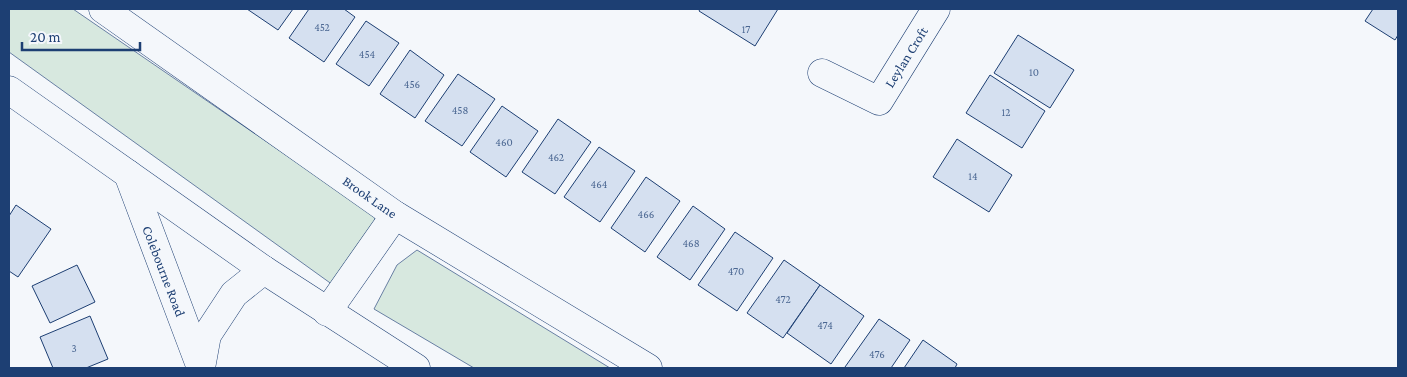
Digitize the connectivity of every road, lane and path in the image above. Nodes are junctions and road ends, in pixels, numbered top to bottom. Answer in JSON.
{"nodes":[{"id":1,"x":103,"y":9,"type":"edge"},
{"id":2,"x":936,"y":9,"type":"edge"},
{"id":3,"x":822,"y":73,"type":"dead end"},
{"id":4,"x":9,"y":90,"type":"edge"},
{"id":5,"x":128,"y":174,"type":"junction"},
{"id":6,"x":394,"y":215,"type":"junction"},
{"id":7,"x":264,"y":270,"type":"junction"},
{"id":8,"x":327,"y":312,"type":"junction"},
{"id":9,"x":201,"y":368,"type":"edge"},
{"id":10,"x":416,"y":368,"type":"edge"},
{"id":11,"x":648,"y":368,"type":"edge"}],
"edges":[{"from":1,"to":6,"type":"main road","name":"Brook Lane"},
{"from":2,"to":3,"type":"main road","name":"Leylan Croft"},
{"from":4,"to":5,"type":"main road"},
{"from":5,"to":7,"type":"main road"},
{"from":5,"to":9,"type":"main road","name":"Colebourne Road"},
{"from":6,"to":8,"type":"main road"},
{"from":6,"to":11,"type":"main road","name":"Brook Lane"},
{"from":7,"to":8,"type":"main road"},
{"from":7,"to":9,"type":"main road","name":"Colebourne Road"},
{"from":8,"to":10,"type":"main road"}]}
